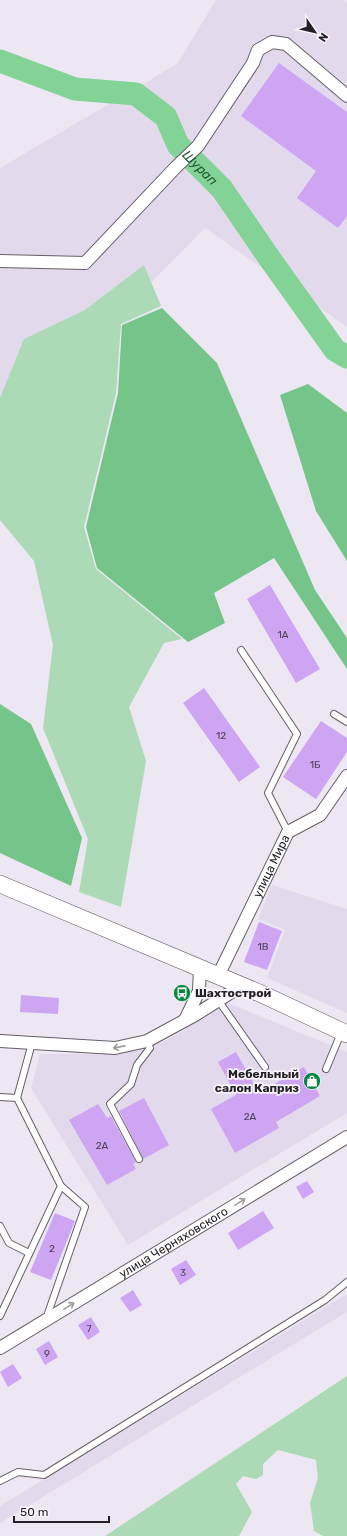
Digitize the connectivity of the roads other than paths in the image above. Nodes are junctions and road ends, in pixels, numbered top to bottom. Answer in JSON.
{"nodes":[{"id":1,"x":347,"y":96,"type":"edge"},
{"id":2,"x":0,"y":261,"type":"edge"},
{"id":3,"x":241,"y":650,"type":"dead end"},
{"id":4,"x":334,"y":714,"type":"dead end"},
{"id":5,"x":347,"y":722,"type":"edge"},
{"id":6,"x":347,"y":776,"type":"edge"},
{"id":7,"x":288,"y":832,"type":"junction"},
{"id":8,"x":0,"y":884,"type":"edge"},
{"id":9,"x":200,"y":968,"type":"junction"},
{"id":10,"x":218,"y":976,"type":"junction"},
{"id":11,"x":241,"y":986,"type":"junction"},
{"id":12,"x":218,"y":1000,"type":"junction"},
{"id":13,"x":185,"y":1020,"type":"junction"},
{"id":14,"x":344,"y":1033,"type":"edge"},
{"id":15,"x":147,"y":1040,"type":"junction"},
{"id":16,"x":0,"y":1042,"type":"edge"},
{"id":17,"x":32,"y":1043,"type":"junction"},
{"id":18,"x":265,"y":1067,"type":"dead end"},
{"id":19,"x":326,"y":1069,"type":"dead end"},
{"id":20,"x":0,"y":1097,"type":"edge"},
{"id":21,"x":17,"y":1098,"type":"junction"},
{"id":22,"x":347,"y":1137,"type":"edge"},
{"id":23,"x":139,"y":1158,"type":"dead end"},
{"id":24,"x":61,"y":1186,"type":"junction"},
{"id":25,"x":0,"y":1226,"type":"edge"},
{"id":26,"x":30,"y":1253,"type":"junction"},
{"id":27,"x":347,"y":1282,"type":"edge"},
{"id":28,"x":0,"y":1316,"type":"edge"},
{"id":29,"x":45,"y":1321,"type":"junction"},
{"id":30,"x":0,"y":1348,"type":"edge"},
{"id":31,"x":0,"y":1481,"type":"edge"}],
"edges":[{"from":1,"to":2,"type":"street"},
{"from":3,"to":7,"type":"lane"},
{"from":4,"to":5,"type":"lane"},
{"from":6,"to":7,"type":"street","name":"улица Мира"},
{"from":7,"to":10,"type":"street","name":"улица Мира"},
{"from":8,"to":9,"type":"main road"},
{"from":9,"to":10,"type":"main road"},
{"from":9,"to":13,"type":"street"},
{"from":10,"to":11,"type":"main road"},
{"from":11,"to":12,"type":"street"},
{"from":11,"to":14,"type":"main road"},
{"from":12,"to":13,"type":"street"},
{"from":12,"to":18,"type":"lane"},
{"from":13,"to":15,"type":"street"},
{"from":14,"to":19,"type":"lane"},
{"from":15,"to":17,"type":"street","one_way":true},
{"from":15,"to":23,"type":"lane"},
{"from":16,"to":17,"type":"street"},
{"from":17,"to":21,"type":"lane"},
{"from":20,"to":21,"type":"lane"},
{"from":21,"to":24,"type":"lane"},
{"from":29,"to":22,"type":"street","name":"улица Черняховского","one_way":true},
{"from":24,"to":26,"type":"lane"},
{"from":24,"to":29,"type":"lane"},
{"from":25,"to":26,"type":"lane"},
{"from":26,"to":28,"type":"lane"},
{"from":27,"to":31,"type":"lane"},
{"from":29,"to":30,"type":"street","name":"улица Черняховского"}]}
